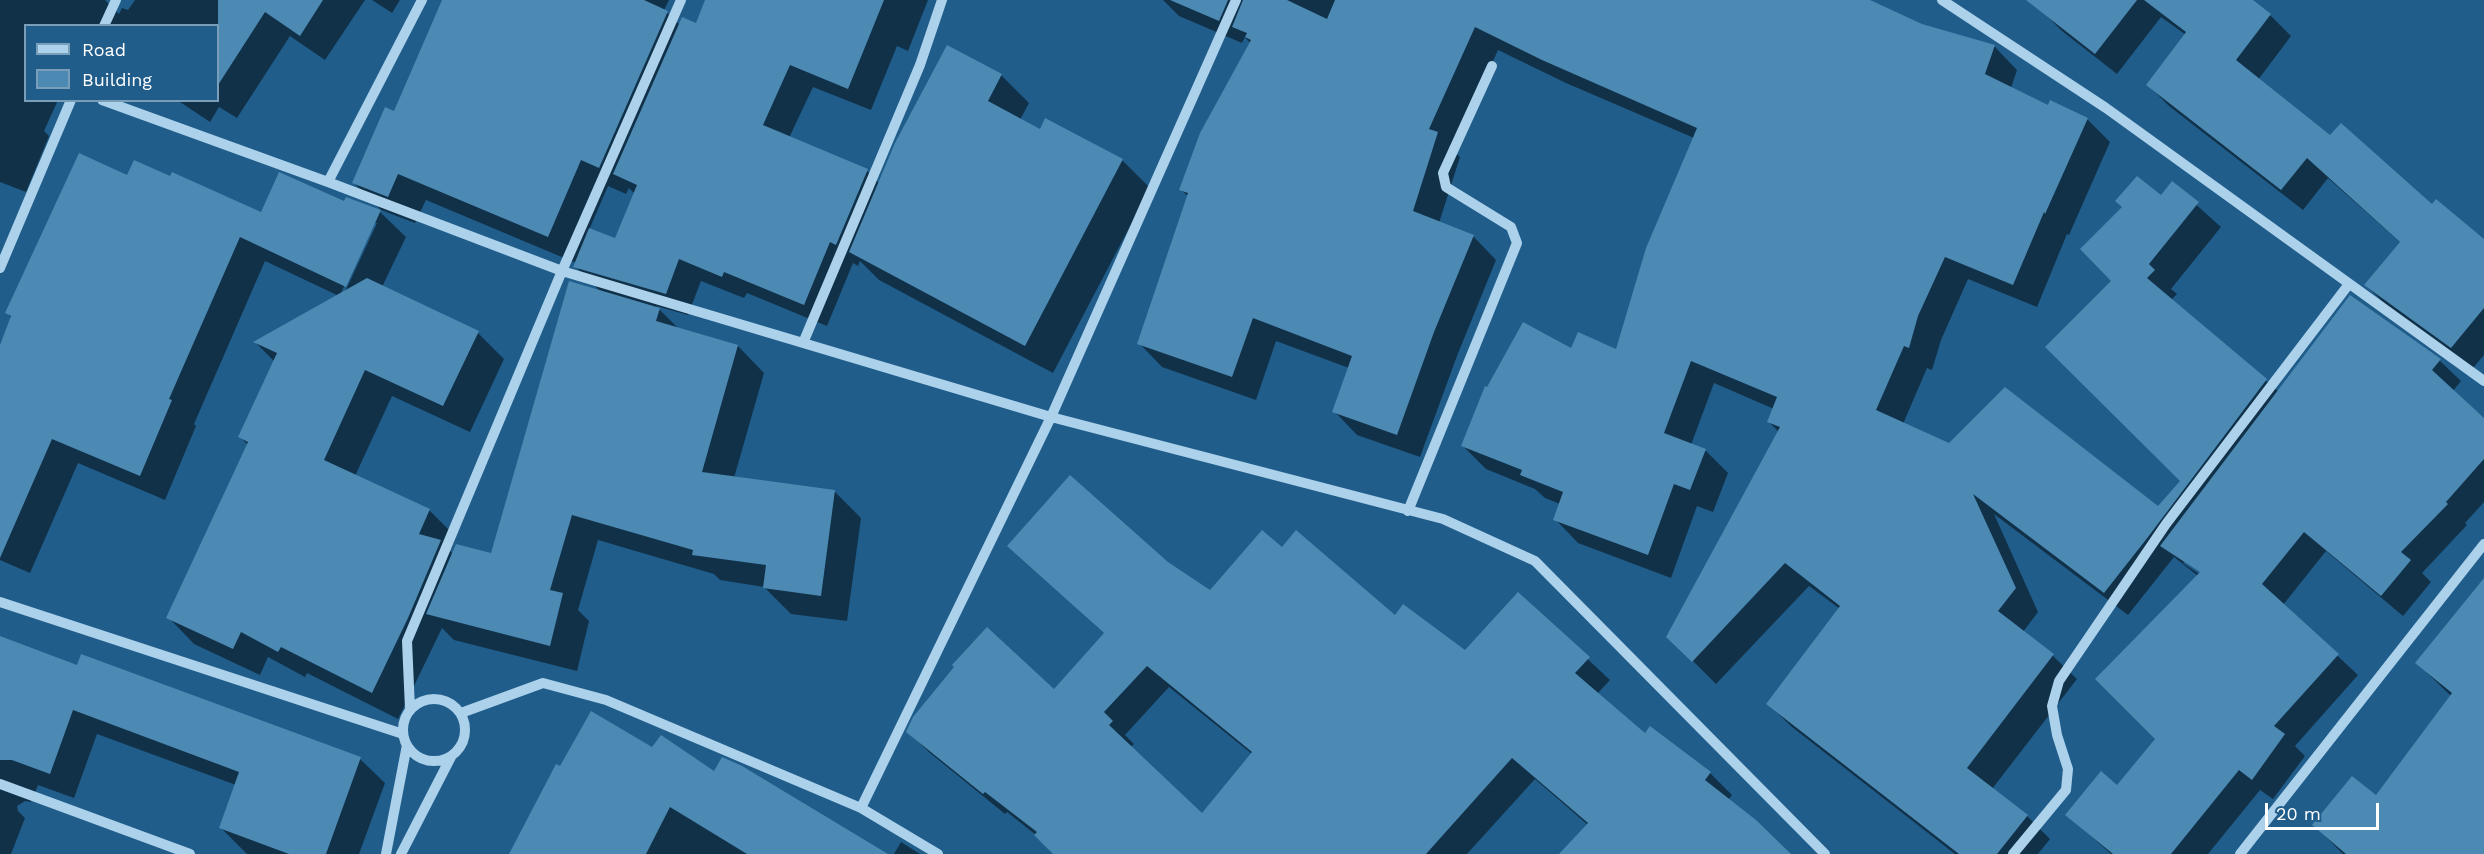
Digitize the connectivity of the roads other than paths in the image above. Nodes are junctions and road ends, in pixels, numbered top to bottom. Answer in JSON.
{"nodes":[{"id":1,"x":116,"y":0,"type":"edge"},
{"id":2,"x":422,"y":0,"type":"edge"},
{"id":3,"x":681,"y":0,"type":"edge"},
{"id":4,"x":942,"y":0,"type":"edge"},
{"id":5,"x":1236,"y":0,"type":"edge"},
{"id":6,"x":1942,"y":0,"type":"edge"},
{"id":7,"x":105,"y":24,"type":"edge"},
{"id":8,"x":1492,"y":66,"type":"dead end"},
{"id":9,"x":70,"y":102,"type":"edge"},
{"id":10,"x":108,"y":102,"type":"edge"},
{"id":11,"x":328,"y":182,"type":"junction"},
{"id":12,"x":0,"y":268,"type":"edge"},
{"id":13,"x":562,"y":271,"type":"junction"},
{"id":14,"x":2349,"y":284,"type":"junction"},
{"id":15,"x":803,"y":343,"type":"junction"},
{"id":16,"x":2484,"y":381,"type":"edge"},
{"id":17,"x":1050,"y":417,"type":"junction"},
{"id":18,"x":1408,"y":511,"type":"junction"},
{"id":19,"x":2484,"y":544,"type":"edge"},
{"id":20,"x":0,"y":602,"type":"edge"},
{"id":21,"x":410,"y":709,"type":"junction"},
{"id":22,"x":461,"y":713,"type":"junction"},
{"id":23,"x":405,"y":740,"type":"junction"},
{"id":24,"x":451,"y":757,"type":"junction"},
{"id":25,"x":0,"y":784,"type":"edge"},
{"id":26,"x":861,"y":808,"type":"junction"},
{"id":27,"x":190,"y":854,"type":"edge"},
{"id":28,"x":386,"y":854,"type":"edge"},
{"id":29,"x":401,"y":854,"type":"edge"},
{"id":30,"x":938,"y":854,"type":"edge"},
{"id":31,"x":1825,"y":854,"type":"edge"},
{"id":32,"x":2013,"y":854,"type":"edge"},
{"id":33,"x":2240,"y":854,"type":"edge"}],
"edges":[{"from":1,"to":7,"type":"street"},
{"from":2,"to":11,"type":"street"},
{"from":3,"to":13,"type":"street"},
{"from":4,"to":15,"type":"street"},
{"from":5,"to":17,"type":"street"},
{"from":6,"to":14,"type":"street"},
{"from":8,"to":18,"type":"street"},
{"from":9,"to":12,"type":"street"},
{"from":10,"to":11,"type":"street"},
{"from":11,"to":13,"type":"street"},
{"from":13,"to":15,"type":"street"},
{"from":13,"to":21,"type":"street"},
{"from":14,"to":16,"type":"street"},
{"from":14,"to":32,"type":"street"},
{"from":15,"to":17,"type":"street"},
{"from":17,"to":18,"type":"street"},
{"from":17,"to":26,"type":"street"},
{"from":18,"to":31,"type":"street"},
{"from":19,"to":33,"type":"street"},
{"from":20,"to":23,"type":"street"},
{"from":21,"to":22,"type":"street"},
{"from":21,"to":23,"type":"street"},
{"from":22,"to":24,"type":"street"},
{"from":22,"to":26,"type":"street"},
{"from":23,"to":24,"type":"street"},
{"from":23,"to":28,"type":"street"},
{"from":24,"to":29,"type":"street"},
{"from":25,"to":27,"type":"street"},
{"from":26,"to":30,"type":"street"}]}
